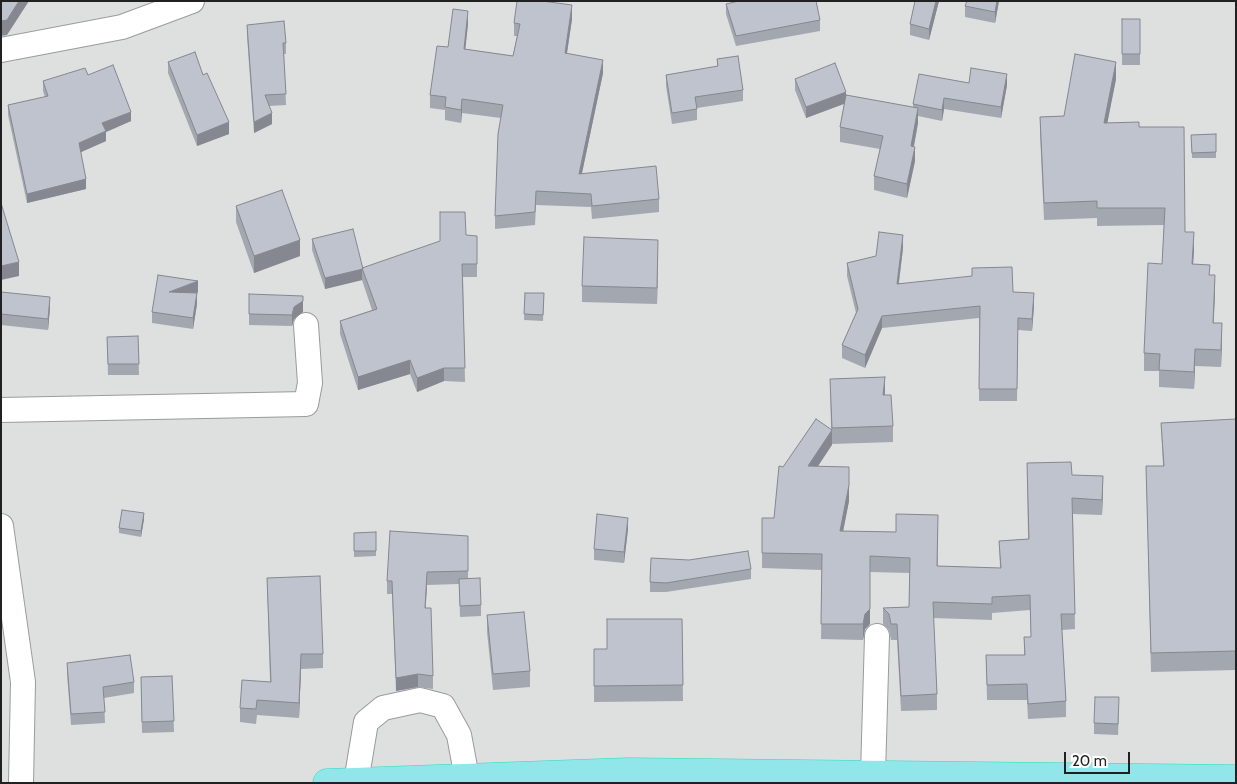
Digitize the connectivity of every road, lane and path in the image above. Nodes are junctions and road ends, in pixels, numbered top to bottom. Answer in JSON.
{"nodes":[{"id":1,"x":192,"y":1,"type":"edge"},
{"id":2,"x":1,"y":50,"type":"edge"},
{"id":3,"x":306,"y":325,"type":"dead end"},
{"id":4,"x":1,"y":410,"type":"edge"},
{"id":5,"x":1,"y":526,"type":"edge"},
{"id":6,"x":877,"y":636,"type":"dead end"},
{"id":7,"x":873,"y":774,"type":"junction"},
{"id":8,"x":467,"y":778,"type":"junction"},
{"id":9,"x":702,"y":778,"type":"edge"},
{"id":10,"x":1236,"y":779,"type":"edge"},
{"id":11,"x":356,"y":782,"type":"edge"},
{"id":12,"x":22,"y":783,"type":"edge"},
{"id":13,"x":327,"y":783,"type":"edge"}],
"edges":[{"from":1,"to":2,"type":"street"},
{"from":3,"to":4,"type":"street"},
{"from":5,"to":12,"type":"street"},
{"from":6,"to":7,"type":"street"},
{"from":7,"to":9,"type":"highway"},
{"from":7,"to":10,"type":"highway"},
{"from":8,"to":9,"type":"highway"},
{"from":8,"to":11,"type":"highway"},
{"from":8,"to":11,"type":"street"},
{"from":11,"to":13,"type":"highway"}]}
